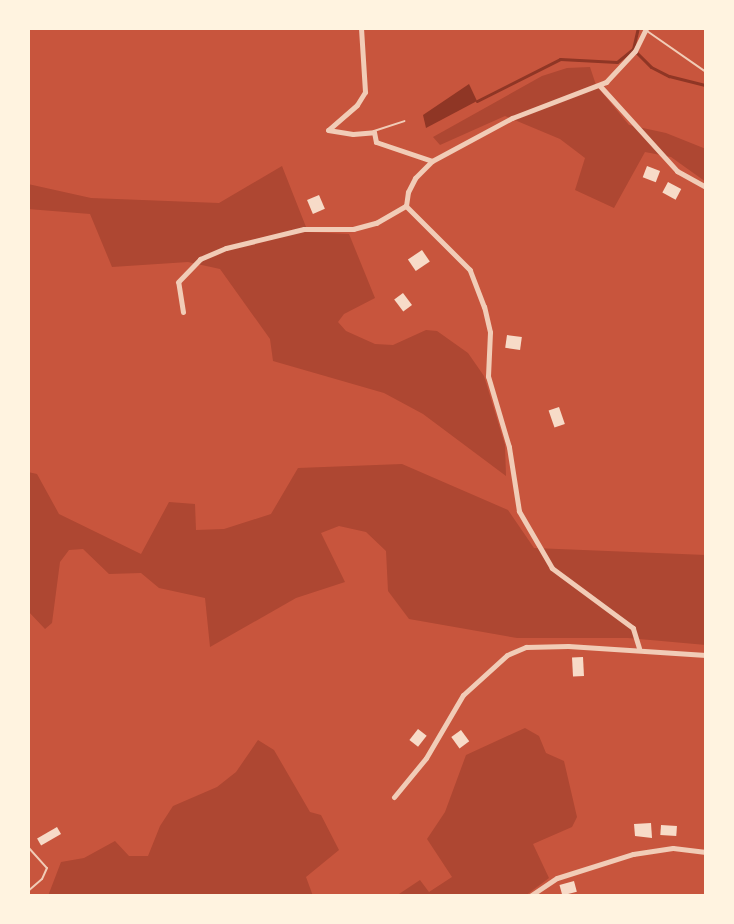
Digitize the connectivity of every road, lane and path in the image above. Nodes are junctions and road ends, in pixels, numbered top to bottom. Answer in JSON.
{"nodes":[{"id":1,"x":361,"y":28,"type":"edge"},
{"id":2,"x":646,"y":29,"type":"edge"},
{"id":3,"x":706,"y":72,"type":"edge"},
{"id":4,"x":600,"y":86,"type":"junction"},
{"id":5,"x":404,"y":121,"type":"dead end"},
{"id":6,"x":374,"y":132,"type":"junction"},
{"id":7,"x":432,"y":161,"type":"junction"},
{"id":8,"x":706,"y":187,"type":"edge"},
{"id":9,"x":406,"y":206,"type":"junction"},
{"id":10,"x":183,"y":312,"type":"dead end"},
{"id":11,"x":639,"y":648,"type":"junction"},
{"id":12,"x":706,"y":655,"type":"edge"},
{"id":13,"x":394,"y":797,"type":"dead end"},
{"id":14,"x":28,"y":847,"type":"edge"},
{"id":15,"x":706,"y":852,"type":"edge"},
{"id":16,"x":28,"y":891,"type":"edge"},
{"id":17,"x":530,"y":896,"type":"edge"}],
"edges":[{"from":1,"to":6,"type":"street"},
{"from":2,"to":3,"type":"lane"},
{"from":2,"to":4,"type":"street"},
{"from":4,"to":7,"type":"street"},
{"from":4,"to":8,"type":"street"},
{"from":5,"to":6,"type":"lane"},
{"from":6,"to":7,"type":"street"},
{"from":7,"to":9,"type":"street"},
{"from":9,"to":10,"type":"street"},
{"from":9,"to":11,"type":"street"},
{"from":11,"to":12,"type":"street"},
{"from":11,"to":13,"type":"street"},
{"from":14,"to":16,"type":"lane"},
{"from":15,"to":17,"type":"street"}]}
